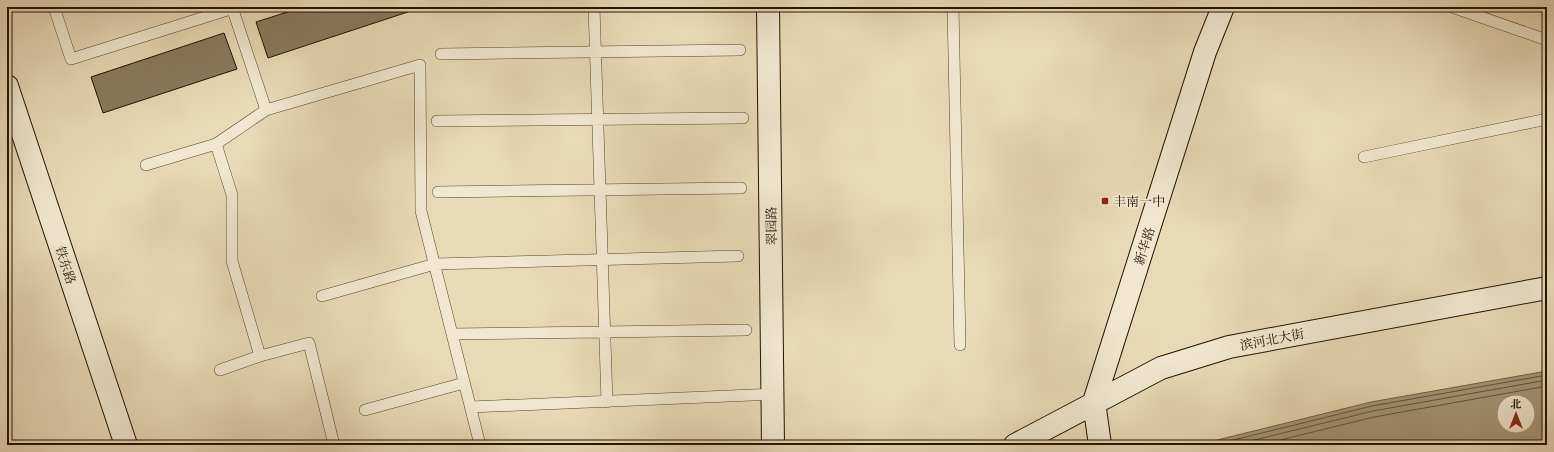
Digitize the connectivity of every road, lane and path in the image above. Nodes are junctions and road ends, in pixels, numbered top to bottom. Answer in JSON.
{"nodes":[{"id":1,"x":54,"y":7,"type":"edge"},
{"id":2,"x":594,"y":7,"type":"edge"},
{"id":3,"x":768,"y":7,"type":"edge"},
{"id":4,"x":953,"y":7,"type":"edge"},
{"id":5,"x":1223,"y":7,"type":"edge"},
{"id":6,"x":1452,"y":7,"type":"edge"},
{"id":7,"x":234,"y":8,"type":"edge"},
{"id":8,"x":1547,"y":40,"type":"edge"},
{"id":9,"x":740,"y":50,"type":"dead end"},
{"id":10,"x":595,"y":51,"type":"junction"},
{"id":11,"x":441,"y":54,"type":"dead end"},
{"id":12,"x":7,"y":86,"type":"edge"},
{"id":13,"x":266,"y":110,"type":"junction"},
{"id":14,"x":743,"y":118,"type":"dead end"},
{"id":15,"x":598,"y":119,"type":"junction"},
{"id":16,"x":1547,"y":119,"type":"edge"},
{"id":17,"x":437,"y":121,"type":"dead end"},
{"id":18,"x":216,"y":144,"type":"junction"},
{"id":19,"x":1364,"y":157,"type":"dead end"},
{"id":20,"x":146,"y":165,"type":"dead end"},
{"id":21,"x":741,"y":188,"type":"dead end"},
{"id":22,"x":600,"y":191,"type":"junction"},
{"id":23,"x":438,"y":192,"type":"dead end"},
{"id":24,"x":738,"y":256,"type":"dead end"},
{"id":25,"x":602,"y":260,"type":"junction"},
{"id":26,"x":435,"y":264,"type":"junction"},
{"id":27,"x":1547,"y":288,"type":"edge"},
{"id":28,"x":322,"y":296,"type":"dead end"},
{"id":29,"x":746,"y":330,"type":"dead end"},
{"id":30,"x":605,"y":332,"type":"junction"},
{"id":31,"x":452,"y":334,"type":"junction"},
{"id":32,"x":960,"y":345,"type":"dead end"},
{"id":33,"x":260,"y":356,"type":"junction"},
{"id":34,"x":220,"y":370,"type":"dead end"},
{"id":35,"x":464,"y":382,"type":"junction"},
{"id":36,"x":773,"y":394,"type":"junction"},
{"id":37,"x":607,"y":402,"type":"junction"},
{"id":38,"x":1094,"y":402,"type":"junction"},
{"id":39,"x":470,"y":407,"type":"junction"},
{"id":40,"x":365,"y":410,"type":"dead end"},
{"id":41,"x":1100,"y":443,"type":"edge"},
{"id":42,"x":126,"y":445,"type":"edge"},
{"id":43,"x":334,"y":445,"type":"edge"},
{"id":44,"x":480,"y":445,"type":"edge"},
{"id":45,"x":773,"y":445,"type":"edge"},
{"id":46,"x":1015,"y":445,"type":"edge"}],
"edges":[{"from":1,"to":7,"type":"lane"},
{"from":2,"to":10,"type":"lane"},
{"from":3,"to":36,"type":"street","name":"翠园路"},
{"from":4,"to":32,"type":"lane"},
{"from":5,"to":38,"type":"street","name":"新华路"},
{"from":6,"to":8,"type":"lane"},
{"from":7,"to":13,"type":"lane"},
{"from":9,"to":10,"type":"lane"},
{"from":10,"to":11,"type":"lane"},
{"from":10,"to":15,"type":"lane"},
{"from":12,"to":42,"type":"street","name":"铁东路"},
{"from":13,"to":18,"type":"lane"},
{"from":13,"to":26,"type":"lane"},
{"from":14,"to":15,"type":"lane"},
{"from":15,"to":17,"type":"lane"},
{"from":15,"to":22,"type":"lane"},
{"from":16,"to":19,"type":"lane"},
{"from":18,"to":20,"type":"lane"},
{"from":18,"to":33,"type":"lane"},
{"from":21,"to":22,"type":"lane"},
{"from":22,"to":23,"type":"lane"},
{"from":22,"to":25,"type":"lane"},
{"from":24,"to":25,"type":"lane"},
{"from":25,"to":26,"type":"lane"},
{"from":25,"to":30,"type":"lane"},
{"from":26,"to":28,"type":"lane"},
{"from":26,"to":31,"type":"lane"},
{"from":27,"to":38,"type":"street","name":"滨河北大街"},
{"from":29,"to":30,"type":"lane"},
{"from":30,"to":31,"type":"lane"},
{"from":30,"to":37,"type":"lane"},
{"from":31,"to":35,"type":"lane"},
{"from":33,"to":34,"type":"lane"},
{"from":33,"to":43,"type":"lane"},
{"from":35,"to":39,"type":"lane"},
{"from":35,"to":40,"type":"lane"},
{"from":36,"to":37,"type":"lane"},
{"from":36,"to":45,"type":"street","name":"翠园路"},
{"from":37,"to":39,"type":"lane"},
{"from":38,"to":41,"type":"street","name":"新华路"},
{"from":38,"to":46,"type":"street","name":"滨河北大街"},
{"from":39,"to":44,"type":"lane"}]}
